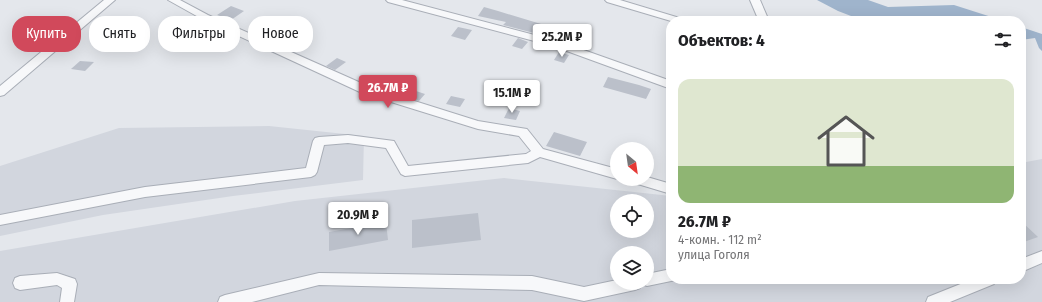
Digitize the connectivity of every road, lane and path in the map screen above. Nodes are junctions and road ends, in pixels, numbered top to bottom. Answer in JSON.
{"nodes":[{"id":1,"x":110,"y":0,"type":"edge"},
{"id":2,"x":173,"y":0,"type":"edge"},
{"id":3,"x":391,"y":0,"type":"edge"},
{"id":4,"x":610,"y":0,"type":"edge"},
{"id":5,"x":755,"y":0,"type":"edge"},
{"id":6,"x":762,"y":16,"type":"edge"},
{"id":7,"x":666,"y":17,"type":"edge"},
{"id":8,"x":666,"y":83,"type":"edge"},
{"id":9,"x":0,"y":92,"type":"edge"},
{"id":10,"x":540,"y":152,"type":"junction"},
{"id":11,"x":610,"y":172,"type":"edge"},
{"id":12,"x":654,"y":184,"type":"edge"},
{"id":13,"x":666,"y":188,"type":"edge"},
{"id":14,"x":0,"y":220,"type":"edge"},
{"id":15,"x":1042,"y":257,"type":"edge"},
{"id":16,"x":1026,"y":264,"type":"edge"},
{"id":17,"x":666,"y":276,"type":"edge"},
{"id":18,"x":654,"y":279,"type":"edge"},
{"id":19,"x":20,"y":283,"type":"dead end"},
{"id":20,"x":977,"y":284,"type":"edge"},
{"id":21,"x":610,"y":288,"type":"edge"},
{"id":22,"x":67,"y":302,"type":"edge"},
{"id":23,"x":225,"y":302,"type":"edge"},
{"id":24,"x":933,"y":302,"type":"edge"}],
"edges":[{"from":1,"to":9,"type":"street"},
{"from":2,"to":10,"type":"street"},
{"from":3,"to":8,"type":"street"},
{"from":4,"to":7,"type":"street"},
{"from":5,"to":6,"type":"street"},
{"from":10,"to":11,"type":"street"},
{"from":10,"to":14,"type":"street"},
{"from":12,"to":13,"type":"street"},
{"from":15,"to":16,"type":"street"},
{"from":17,"to":18,"type":"street"},
{"from":19,"to":22,"type":"street"},
{"from":20,"to":24,"type":"street"},
{"from":21,"to":23,"type":"street"}]}
